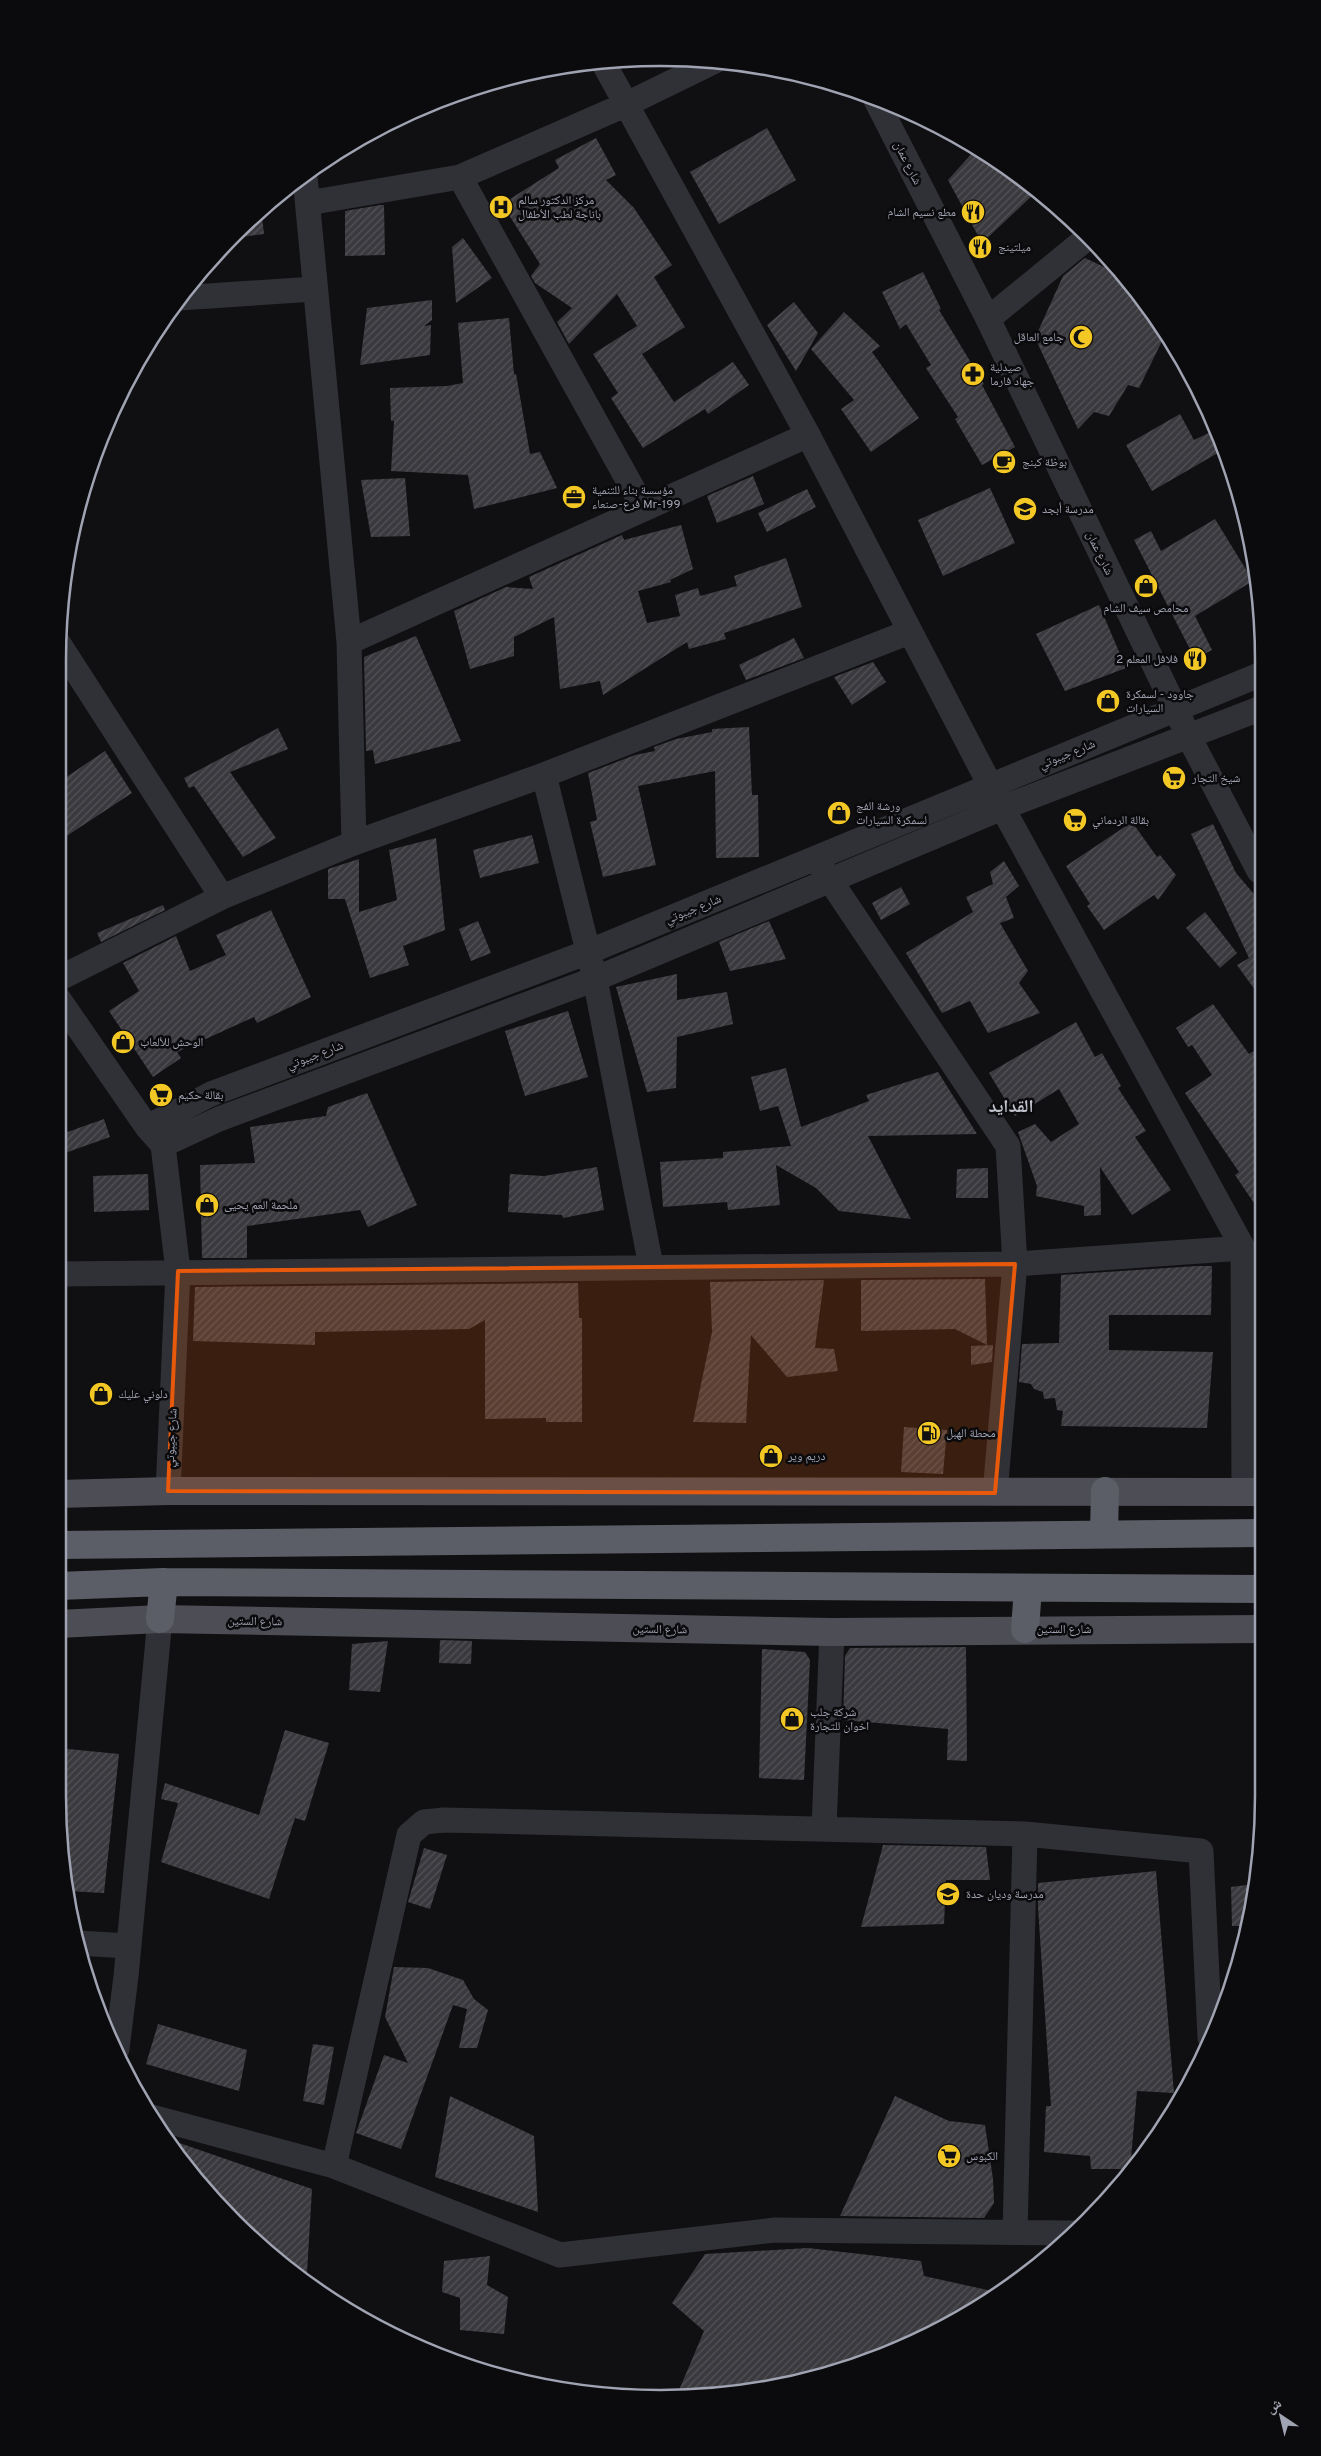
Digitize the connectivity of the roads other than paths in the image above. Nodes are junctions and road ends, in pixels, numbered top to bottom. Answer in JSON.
{"nodes":[{"id":1,"x":700,"y":68,"type":"edge"},
{"id":2,"x":607,"y":69,"type":"edge"},
{"id":3,"x":627,"y":104,"type":"junction"},
{"id":4,"x":880,"y":108,"type":"edge"},
{"id":5,"x":460,"y":177,"type":"junction"},
{"id":6,"x":306,"y":184,"type":"edge"},
{"id":7,"x":308,"y":203,"type":"junction"},
{"id":8,"x":1082,"y":242,"type":"edge"},
{"id":9,"x":314,"y":289,"type":"junction"},
{"id":10,"x":190,"y":297,"type":"edge"},
{"id":11,"x":988,"y":318,"type":"junction"},
{"id":12,"x":808,"y":435,"type":"junction"},
{"id":13,"x":644,"y":509,"type":"junction"},
{"id":14,"x":909,"y":632,"type":"junction"},
{"id":15,"x":349,"y":642,"type":"junction"},
{"id":16,"x":66,"y":661,"type":"edge"},
{"id":17,"x":1255,"y":677,"type":"edge"},
{"id":18,"x":1176,"y":710,"type":"junction"},
{"id":19,"x":1255,"y":710,"type":"edge"},
{"id":20,"x":1189,"y":737,"type":"junction"},
{"id":21,"x":544,"y":775,"type":"junction"},
{"id":22,"x":990,"y":785,"type":"junction"},
{"id":23,"x":1002,"y":808,"type":"junction"},
{"id":24,"x":354,"y":843,"type":"junction"},
{"id":25,"x":817,"y":859,"type":"junction"},
{"id":26,"x":1255,"y":863,"type":"edge"},
{"id":27,"x":830,"y":880,"type":"junction"},
{"id":28,"x":222,"y":897,"type":"junction"},
{"id":29,"x":588,"y":952,"type":"junction"},
{"id":30,"x":66,"y":975,"type":"edge"},
{"id":31,"x":595,"y":979,"type":"junction"},
{"id":32,"x":66,"y":1009,"type":"edge"},
{"id":33,"x":155,"y":1136,"type":"junction"},
{"id":34,"x":1243,"y":1248,"type":"junction"},
{"id":35,"x":1015,"y":1264,"type":"junction"},
{"id":36,"x":651,"y":1266,"type":"junction"},
{"id":37,"x":178,"y":1271,"type":"junction"},
{"id":38,"x":66,"y":1274,"type":"edge"},
{"id":39,"x":168,"y":1491,"type":"junction"},
{"id":40,"x":1106,"y":1491,"type":"junction"},
{"id":41,"x":1253,"y":1492,"type":"edge"},
{"id":42,"x":995,"y":1493,"type":"junction"},
{"id":43,"x":66,"y":1494,"type":"edge"},
{"id":44,"x":1104,"y":1533,"type":"junction"},
{"id":45,"x":1255,"y":1533,"type":"edge"},
{"id":46,"x":66,"y":1544,"type":"edge"},
{"id":47,"x":164,"y":1582,"type":"junction"},
{"id":48,"x":66,"y":1586,"type":"edge"},
{"id":49,"x":1028,"y":1588,"type":"junction"},
{"id":50,"x":1255,"y":1590,"type":"edge"},
{"id":51,"x":160,"y":1619,"type":"junction"},
{"id":52,"x":66,"y":1624,"type":"edge"},
{"id":53,"x":1025,"y":1629,"type":"junction"},
{"id":54,"x":1255,"y":1629,"type":"edge"},
{"id":55,"x":832,"y":1632,"type":"junction"},
{"id":56,"x":824,"y":1828,"type":"junction"},
{"id":57,"x":1025,"y":1834,"type":"junction"},
{"id":58,"x":85,"y":1943,"type":"edge"},
{"id":59,"x":129,"y":1946,"type":"junction"},
{"id":60,"x":1209,"y":2024,"type":"edge"},
{"id":61,"x":118,"y":2037,"type":"edge"},
{"id":62,"x":162,"y":2120,"type":"edge"},
{"id":63,"x":334,"y":2166,"type":"junction"},
{"id":64,"x":1015,"y":2232,"type":"junction"},
{"id":65,"x":1062,"y":2233,"type":"edge"}],
"edges":[{"from":1,"to":3,"type":"street"},
{"from":2,"to":3,"type":"street"},
{"from":3,"to":5,"type":"street"},
{"from":3,"to":12,"type":"street"},
{"from":4,"to":11,"type":"street","name":"شارع عمان"},
{"from":5,"to":7,"type":"street"},
{"from":5,"to":13,"type":"street"},
{"from":6,"to":7,"type":"street"},
{"from":7,"to":9,"type":"street"},
{"from":8,"to":11,"type":"street"},
{"from":9,"to":10,"type":"street"},
{"from":9,"to":15,"type":"street"},
{"from":11,"to":18,"type":"street","name":"شارع عمان"},
{"from":12,"to":13,"type":"street"},
{"from":12,"to":14,"type":"street"},
{"from":13,"to":15,"type":"street"},
{"from":14,"to":21,"type":"street"},
{"from":14,"to":22,"type":"street"},
{"from":15,"to":24,"type":"street"},
{"from":16,"to":28,"type":"street"},
{"from":17,"to":18,"type":"street","name":"شارع جيبوتي"},
{"from":18,"to":20,"type":"street","name":"شارع عمان"},
{"from":18,"to":22,"type":"street","name":"شارع جيبوتي"},
{"from":19,"to":20,"type":"street"},
{"from":20,"to":23,"type":"street"},
{"from":20,"to":26,"type":"street","name":"شارع عمان"},
{"from":21,"to":24,"type":"street"},
{"from":21,"to":29,"type":"street"},
{"from":22,"to":23,"type":"street"},
{"from":22,"to":25,"type":"street","name":"شارع جيبوتي"},
{"from":23,"to":27,"type":"street"},
{"from":23,"to":34,"type":"street"},
{"from":24,"to":28,"type":"street"},
{"from":25,"to":27,"type":"street"},
{"from":25,"to":29,"type":"street","name":"شارع جيبوتي"},
{"from":27,"to":31,"type":"street"},
{"from":27,"to":35,"type":"street"},
{"from":28,"to":30,"type":"street"},
{"from":29,"to":31,"type":"street"},
{"from":29,"to":33,"type":"street","name":"شارع جيبوتي"},
{"from":31,"to":33,"type":"street"},
{"from":31,"to":36,"type":"street"},
{"from":32,"to":33,"type":"street"},
{"from":33,"to":37,"type":"street","name":"شارع جيبوتي"},
{"from":34,"to":35,"type":"street"},
{"from":34,"to":41,"type":"street"},
{"from":35,"to":36,"type":"street"},
{"from":35,"to":42,"type":"street"},
{"from":36,"to":37,"type":"street"},
{"from":37,"to":38,"type":"street"},
{"from":37,"to":39,"type":"street","name":"شارع جيبوتي"},
{"from":39,"to":42,"type":"main road"},
{"from":39,"to":43,"type":"main road"},
{"from":40,"to":41,"type":"main road"},
{"from":40,"to":42,"type":"main road"},
{"from":40,"to":44,"type":"highway"},
{"from":44,"to":45,"type":"highway"},
{"from":44,"to":46,"type":"highway"},
{"from":47,"to":48,"type":"highway"},
{"from":47,"to":49,"type":"highway"},
{"from":47,"to":51,"type":"highway"},
{"from":49,"to":50,"type":"highway"},
{"from":49,"to":53,"type":"highway"},
{"from":51,"to":52,"type":"main road","name":"شارع الستين"},
{"from":51,"to":55,"type":"main road","name":"شارع الستين"},
{"from":51,"to":59,"type":"street"},
{"from":53,"to":54,"type":"main road","name":"شارع الستين"},
{"from":53,"to":55,"type":"main road","name":"شارع الستين"},
{"from":55,"to":56,"type":"street"},
{"from":56,"to":57,"type":"street"},
{"from":56,"to":63,"type":"street"},
{"from":57,"to":60,"type":"street"},
{"from":57,"to":64,"type":"street"},
{"from":58,"to":59,"type":"street"},
{"from":59,"to":61,"type":"street"},
{"from":62,"to":63,"type":"street"},
{"from":63,"to":64,"type":"street"},
{"from":64,"to":65,"type":"street"}]}
